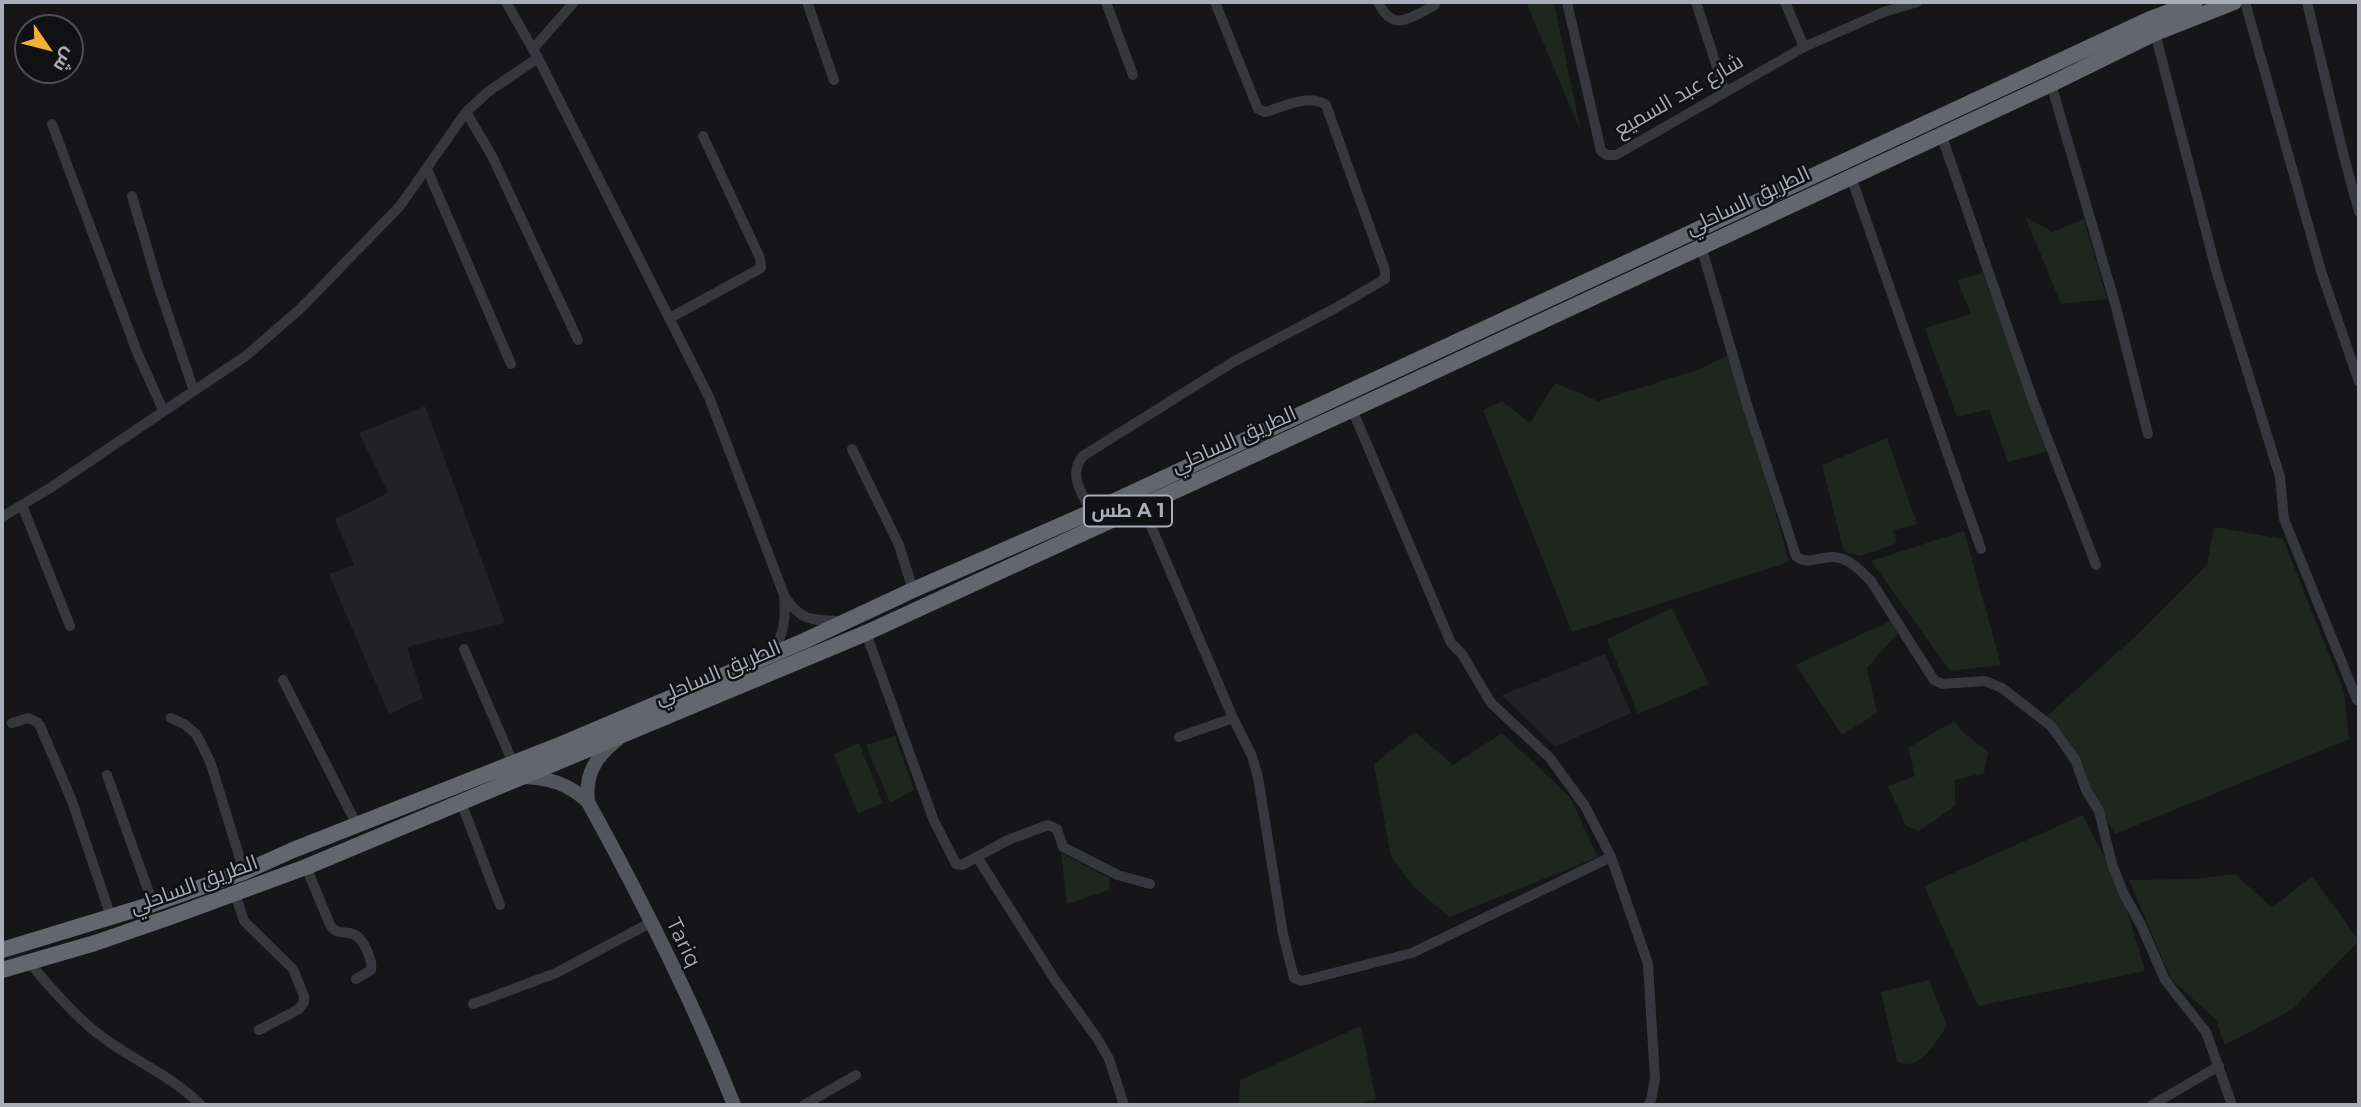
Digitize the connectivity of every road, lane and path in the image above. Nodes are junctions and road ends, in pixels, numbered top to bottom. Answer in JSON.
{"nodes":[{"id":1,"x":506,"y":2,"type":"edge"},
{"id":2,"x":574,"y":2,"type":"edge"},
{"id":3,"x":807,"y":2,"type":"edge"},
{"id":4,"x":1106,"y":2,"type":"edge"},
{"id":5,"x":1215,"y":2,"type":"edge"},
{"id":6,"x":1378,"y":2,"type":"edge"},
{"id":7,"x":1567,"y":2,"type":"edge"},
{"id":8,"x":1696,"y":2,"type":"edge"},
{"id":9,"x":1785,"y":2,"type":"edge"},
{"id":10,"x":1917,"y":2,"type":"edge"},
{"id":11,"x":2195,"y":2,"type":"edge"},
{"id":12,"x":2234,"y":2,"type":"edge"},
{"id":13,"x":2245,"y":2,"type":"edge"},
{"id":14,"x":2308,"y":2,"type":"edge"},
{"id":15,"x":1435,"y":5,"type":"dead end"},
{"id":16,"x":2155,"y":33,"type":"junction"},
{"id":17,"x":1804,"y":47,"type":"junction"},
{"id":18,"x":536,"y":53,"type":"junction"},
{"id":19,"x":1133,"y":75,"type":"dead end"},
{"id":20,"x":834,"y":80,"type":"dead end"},
{"id":21,"x":2051,"y":84,"type":"junction"},
{"id":22,"x":1725,"y":92,"type":"junction"},
{"id":23,"x":466,"y":112,"type":"junction"},
{"id":24,"x":52,"y":124,"type":"dead end"},
{"id":25,"x":1941,"y":134,"type":"junction"},
{"id":26,"x":702,"y":136,"type":"dead end"},
{"id":27,"x":427,"y":169,"type":"junction"},
{"id":28,"x":1851,"y":177,"type":"junction"},
{"id":29,"x":132,"y":196,"type":"dead end"},
{"id":30,"x":2359,"y":212,"type":"edge"},
{"id":31,"x":1701,"y":246,"type":"junction"},
{"id":32,"x":670,"y":318,"type":"junction"},
{"id":33,"x":578,"y":340,"type":"dead end"},
{"id":34,"x":511,"y":364,"type":"dead end"},
{"id":35,"x":2359,"y":382,"type":"edge"},
{"id":36,"x":194,"y":391,"type":"junction"},
{"id":37,"x":1352,"y":409,"type":"junction"},
{"id":38,"x":163,"y":410,"type":"junction"},
{"id":39,"x":2148,"y":434,"type":"dead end"},
{"id":40,"x":852,"y":449,"type":"dead end"},
{"id":41,"x":22,"y":505,"type":"junction"},
{"id":42,"x":1142,"y":505,"type":"junction"},
{"id":43,"x":1091,"y":512,"type":"junction"},
{"id":44,"x":2,"y":517,"type":"edge"},
{"id":45,"x":1981,"y":549,"type":"dead end"},
{"id":46,"x":2096,"y":565,"type":"dead end"},
{"id":47,"x":913,"y":590,"type":"junction"},
{"id":48,"x":784,"y":594,"type":"junction"},
{"id":49,"x":845,"y":622,"type":"junction"},
{"id":50,"x":70,"y":626,"type":"dead end"},
{"id":51,"x":866,"y":633,"type":"junction"},
{"id":52,"x":464,"y":649,"type":"dead end"},
{"id":53,"x":768,"y":657,"type":"junction"},
{"id":54,"x":284,"y":680,"type":"dead end"},
{"id":55,"x":2359,"y":701,"type":"edge"},
{"id":56,"x":171,"y":718,"type":"dead end"},
{"id":57,"x":1233,"y":718,"type":"junction"},
{"id":58,"x":12,"y":723,"type":"dead end"},
{"id":59,"x":620,"y":737,"type":"junction"},
{"id":60,"x":1179,"y":737,"type":"dead end"},
{"id":61,"x":513,"y":763,"type":"junction"},
{"id":62,"x":107,"y":775,"type":"dead end"},
{"id":63,"x":522,"y":778,"type":"junction"},
{"id":64,"x":461,"y":802,"type":"junction"},
{"id":65,"x":587,"y":802,"type":"junction"},
{"id":66,"x":358,"y":825,"type":"junction"},
{"id":67,"x":977,"y":857,"type":"junction"},
{"id":68,"x":1611,"y":857,"type":"junction"},
{"id":69,"x":306,"y":867,"type":"junction"},
{"id":70,"x":244,"y":872,"type":"junction"},
{"id":71,"x":1150,"y":884,"type":"dead end"},
{"id":72,"x":235,"y":894,"type":"junction"},
{"id":73,"x":153,"y":904,"type":"junction"},
{"id":74,"x":500,"y":905,"type":"dead end"},
{"id":75,"x":111,"y":917,"type":"junction"},
{"id":76,"x":650,"y":923,"type":"junction"},
{"id":77,"x":2,"y":950,"type":"edge"},
{"id":78,"x":29,"y":962,"type":"junction"},
{"id":79,"x":2,"y":970,"type":"edge"},
{"id":80,"x":356,"y":979,"type":"dead end"},
{"id":81,"x":473,"y":1004,"type":"dead end"},
{"id":82,"x":259,"y":1030,"type":"dead end"},
{"id":83,"x":2219,"y":1066,"type":"junction"},
{"id":84,"x":856,"y":1075,"type":"dead end"},
{"id":85,"x":201,"y":1105,"type":"edge"},
{"id":86,"x":734,"y":1105,"type":"edge"},
{"id":87,"x":804,"y":1105,"type":"edge"},
{"id":88,"x":1124,"y":1105,"type":"edge"},
{"id":89,"x":1648,"y":1105,"type":"edge"},
{"id":90,"x":2152,"y":1105,"type":"edge"},
{"id":91,"x":2232,"y":1105,"type":"edge"}],
"edges":[{"from":1,"to":18,"type":"street"},
{"from":2,"to":18,"type":"street"},
{"from":3,"to":20,"type":"street"},
{"from":4,"to":19,"type":"street"},
{"from":5,"to":43,"type":"street"},
{"from":6,"to":15,"type":"street"},
{"from":7,"to":22,"type":"street","name":"شارع عبد السميع"},
{"from":8,"to":22,"type":"street"},
{"from":9,"to":17,"type":"street"},
{"from":10,"to":17,"type":"street","name":"شارع عبد السميع"},
{"from":11,"to":43,"type":"highway","name":"الطريق الساحلي","number":"طس A 1"},
{"from":12,"to":16,"type":"highway","name":"الطريق الساحلي","number":"طس A 1"},
{"from":13,"to":35,"type":"street"},
{"from":14,"to":30,"type":"street"},
{"from":16,"to":21,"type":"highway","name":"الطريق الساحلي","number":"طس A 1"},
{"from":16,"to":55,"type":"street"},
{"from":17,"to":22,"type":"street","name":"شارع عبد السميع"},
{"from":18,"to":23,"type":"street"},
{"from":18,"to":32,"type":"street"},
{"from":21,"to":25,"type":"highway","name":"الطريق الساحلي","number":"طس A 1"},
{"from":21,"to":39,"type":"street"},
{"from":23,"to":27,"type":"street"},
{"from":23,"to":33,"type":"street"},
{"from":24,"to":38,"type":"street"},
{"from":25,"to":28,"type":"highway","name":"الطريق الساحلي","number":"طس A 1"},
{"from":25,"to":46,"type":"street"},
{"from":26,"to":32,"type":"street"},
{"from":27,"to":34,"type":"street"},
{"from":27,"to":36,"type":"street"},
{"from":28,"to":31,"type":"highway","name":"الطريق الساحلي","number":"طس A 1"},
{"from":28,"to":45,"type":"street"},
{"from":29,"to":36,"type":"street"},
{"from":31,"to":37,"type":"highway","name":"الطريق الساحلي","number":"طس A 1"},
{"from":31,"to":83,"type":"street"},
{"from":32,"to":48,"type":"street"},
{"from":36,"to":38,"type":"street"},
{"from":37,"to":42,"type":"highway","name":"الطريق الساحلي","number":"طس A 1"},
{"from":37,"to":68,"type":"street"},
{"from":38,"to":41,"type":"street"},
{"from":40,"to":47,"type":"street"},
{"from":41,"to":44,"type":"street"},
{"from":41,"to":50,"type":"street"},
{"from":42,"to":51,"type":"highway","name":"الطريق الساحلي","number":"طس A 1"},
{"from":42,"to":57,"type":"street"},
{"from":43,"to":47,"type":"highway","name":"الطريق الساحلي","number":"طس A 1"},
{"from":47,"to":49,"type":"highway","name":"الطريق الساحلي","number":"طس A 1"},
{"from":48,"to":49,"type":"street"},
{"from":48,"to":53,"type":"street"},
{"from":49,"to":53,"type":"highway","name":"الطريق الساحلي","number":"طس A 1"},
{"from":51,"to":59,"type":"highway","name":"الطريق الساحلي","number":"طس A 1"},
{"from":51,"to":67,"type":"street"},
{"from":52,"to":61,"type":"street"},
{"from":53,"to":61,"type":"highway","name":"الطريق الساحلي","number":"طس A 1"},
{"from":54,"to":66,"type":"street"},
{"from":56,"to":70,"type":"street"},
{"from":57,"to":60,"type":"street"},
{"from":57,"to":68,"type":"street"},
{"from":58,"to":75,"type":"street"},
{"from":59,"to":63,"type":"highway","name":"الطريق الساحلي","number":"طس A 1"},
{"from":59,"to":65,"type":"main road"},
{"from":61,"to":66,"type":"highway","name":"الطريق الساحلي","number":"طس A 1"},
{"from":62,"to":73,"type":"street"},
{"from":63,"to":64,"type":"highway","name":"الطريق الساحلي","number":"طس A 1"},
{"from":63,"to":65,"type":"main road"},
{"from":64,"to":69,"type":"highway","name":"الطريق الساحلي","number":"طس A 1"},
{"from":64,"to":74,"type":"street"},
{"from":65,"to":76,"type":"main road","name":"Tariq"},
{"from":66,"to":70,"type":"highway","name":"الطريق الساحلي","number":"طس A 1"},
{"from":67,"to":71,"type":"street"},
{"from":67,"to":88,"type":"street"},
{"from":68,"to":89,"type":"street"},
{"from":69,"to":72,"type":"highway","name":"الطريق الساحلي","number":"طس A 1"},
{"from":69,"to":80,"type":"street"},
{"from":70,"to":73,"type":"highway","name":"الطريق الساحلي","number":"طس A 1"},
{"from":72,"to":78,"type":"highway","name":"الطريق الساحلي","number":"طس A 1"},
{"from":72,"to":82,"type":"street"},
{"from":73,"to":75,"type":"highway","name":"الطريق الساحلي","number":"طس A 1"},
{"from":75,"to":77,"type":"highway","name":"الطريق الساحلي","number":"طس A 1"},
{"from":76,"to":81,"type":"street"},
{"from":76,"to":86,"type":"main road","name":"Tariq"},
{"from":78,"to":79,"type":"highway","name":"الطريق الساحلي","number":"طس A 1"},
{"from":78,"to":85,"type":"street"},
{"from":83,"to":90,"type":"street"},
{"from":83,"to":91,"type":"street"},
{"from":84,"to":87,"type":"street"}]}
